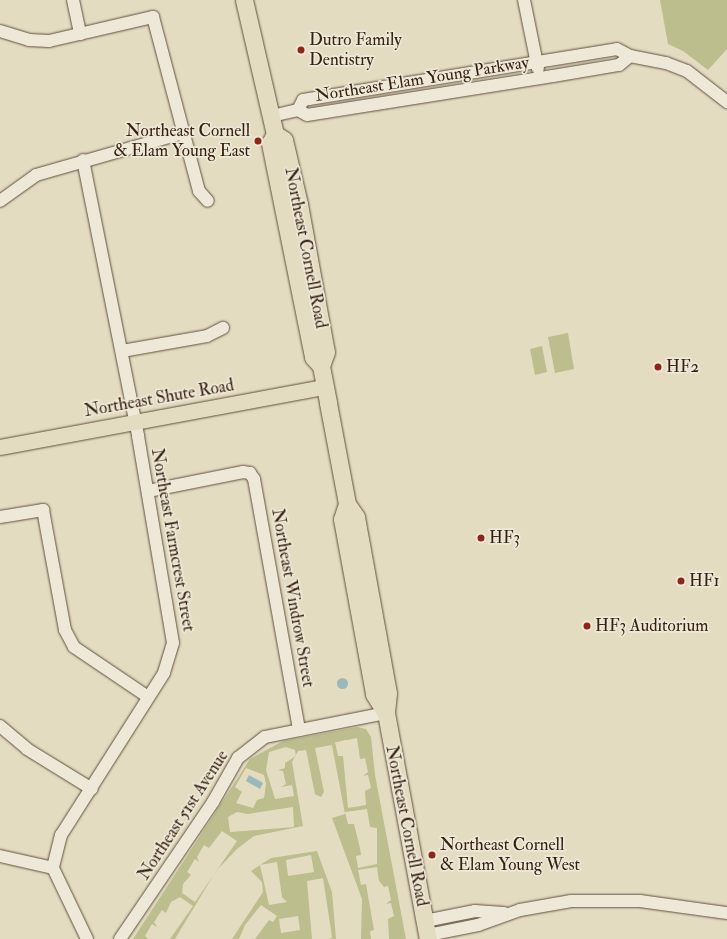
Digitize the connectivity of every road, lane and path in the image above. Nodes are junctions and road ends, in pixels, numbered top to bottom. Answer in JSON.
{"nodes":[{"id":1,"x":73,"y":0,"type":"edge"},
{"id":2,"x":244,"y":0,"type":"edge"},
{"id":3,"x":524,"y":0,"type":"edge"},
{"id":4,"x":0,"y":31,"type":"edge"},
{"id":5,"x":80,"y":34,"type":"junction"},
{"id":6,"x":630,"y":56,"type":"junction"},
{"id":7,"x":536,"y":62,"type":"junction"},
{"id":8,"x":539,"y":78,"type":"junction"},
{"id":9,"x":727,"y":102,"type":"edge"},
{"id":10,"x":298,"y":110,"type":"junction"},
{"id":11,"x":272,"y":116,"type":"junction"},
{"id":12,"x":183,"y":133,"type":"junction"},
{"id":13,"x":83,"y":160,"type":"junction"},
{"id":14,"x":0,"y":201,"type":"edge"},
{"id":15,"x":208,"y":201,"type":"dead end"},
{"id":16,"x":223,"y":328,"type":"dead end"},
{"id":17,"x":122,"y":351,"type":"junction"},
{"id":18,"x":325,"y":387,"type":"junction"},
{"id":19,"x":136,"y":422,"type":"junction"},
{"id":20,"x":0,"y":447,"type":"edge"},
{"id":21,"x":148,"y":490,"type":"junction"},
{"id":22,"x":0,"y":517,"type":"edge"},
{"id":23,"x":148,"y":697,"type":"junction"},
{"id":24,"x":386,"y":712,"type":"junction"},
{"id":25,"x":0,"y":726,"type":"edge"},
{"id":26,"x":299,"y":730,"type":"junction"},
{"id":27,"x":92,"y":789,"type":"junction"},
{"id":28,"x":0,"y":856,"type":"edge"},
{"id":29,"x":53,"y":868,"type":"junction"},
{"id":30,"x":727,"y":913,"type":"edge"},
{"id":31,"x":427,"y":932,"type":"edge"},
{"id":32,"x":87,"y":939,"type":"edge"},
{"id":33,"x":120,"y":939,"type":"edge"}],
"edges":[{"from":1,"to":5,"type":"street"},
{"from":2,"to":11,"type":"highway","name":"Northeast Cornell Road"},
{"from":3,"to":7,"type":"street"},
{"from":4,"to":5,"type":"street"},
{"from":5,"to":12,"type":"street"},
{"from":6,"to":7,"type":"street","name":"Northeast Elam Young Parkway"},
{"from":6,"to":8,"type":"street","name":"Northeast Elam Young Parkway"},
{"from":6,"to":9,"type":"street","name":"Northeast Elam Young Parkway"},
{"from":7,"to":8,"type":"street"},
{"from":7,"to":10,"type":"street","name":"Northeast Elam Young Parkway"},
{"from":8,"to":10,"type":"street","name":"Northeast Elam Young Parkway"},
{"from":10,"to":11,"type":"street"},
{"from":11,"to":18,"type":"highway","name":"Northeast Cornell Road"},
{"from":12,"to":13,"type":"street"},
{"from":12,"to":15,"type":"street"},
{"from":13,"to":14,"type":"street"},
{"from":13,"to":17,"type":"street","name":"Northeast Farmcrest Street"},
{"from":16,"to":17,"type":"street"},
{"from":17,"to":19,"type":"street","name":"Northeast Farmcrest Street"},
{"from":18,"to":19,"type":"main road","name":"Northeast Shute Road"},
{"from":18,"to":24,"type":"highway","name":"Northeast Cornell Road"},
{"from":19,"to":20,"type":"main road","name":"Northeast Shute Road"},
{"from":19,"to":21,"type":"street","name":"Northeast Farmcrest Street"},
{"from":21,"to":23,"type":"street","name":"Northeast Farmcrest Street"},
{"from":21,"to":26,"type":"street","name":"Northeast Windrow Street"},
{"from":22,"to":23,"type":"street"},
{"from":23,"to":27,"type":"street","name":"Northeast Farmcrest Street"},
{"from":24,"to":26,"type":"street","name":"Northeast 51st Avenue"},
{"from":24,"to":31,"type":"highway","name":"Northeast Cornell Road"},
{"from":25,"to":27,"type":"street"},
{"from":26,"to":33,"type":"street","name":"Northeast 51st Avenue"},
{"from":27,"to":29,"type":"street","name":"Northeast Farmcrest Street"},
{"from":28,"to":29,"type":"street"},
{"from":29,"to":32,"type":"street"},
{"from":30,"to":31,"type":"street"}]}
